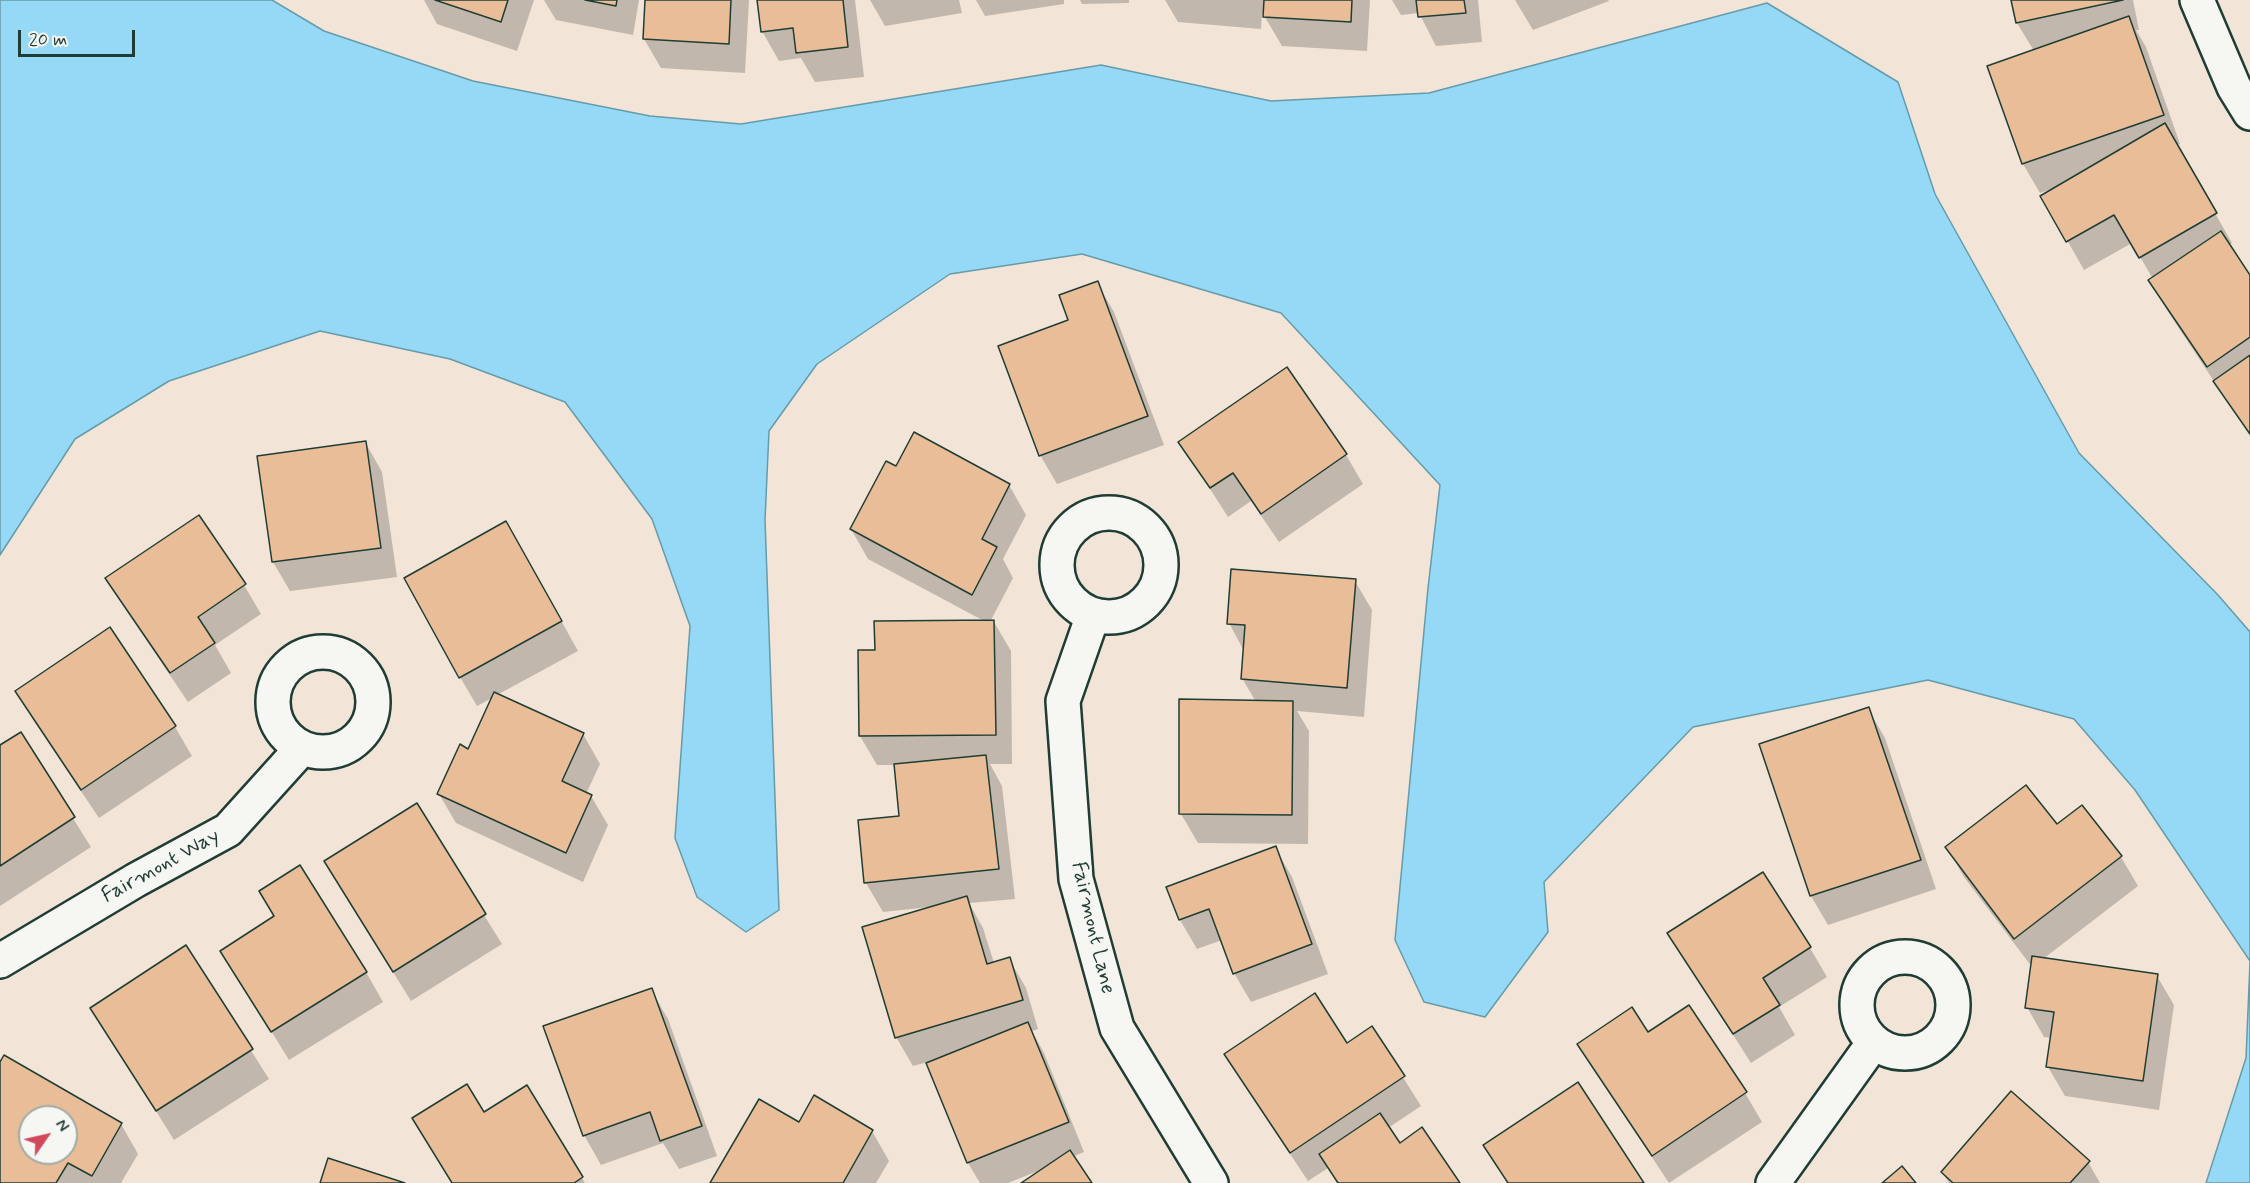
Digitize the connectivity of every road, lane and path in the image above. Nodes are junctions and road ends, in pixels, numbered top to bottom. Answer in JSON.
{"nodes":[{"id":1,"x":2197,"y":0,"type":"edge"},
{"id":2,"x":2250,"y":113,"type":"edge"},
{"id":3,"x":1093,"y":615,"type":"dead end"},
{"id":4,"x":302,"y":748,"type":"dead end"},
{"id":5,"x":0,"y":961,"type":"edge"},
{"id":6,"x":1874,"y":1042,"type":"dead end"},
{"id":7,"x":1211,"y":1183,"type":"edge"},
{"id":8,"x":1773,"y":1183,"type":"edge"}],
"edges":[{"from":1,"to":2,"type":"street"},
{"from":3,"to":7,"type":"street","name":"Fairmont Lane"},
{"from":4,"to":5,"type":"street","name":"Fairmont Way"},
{"from":6,"to":8,"type":"street"}]}
